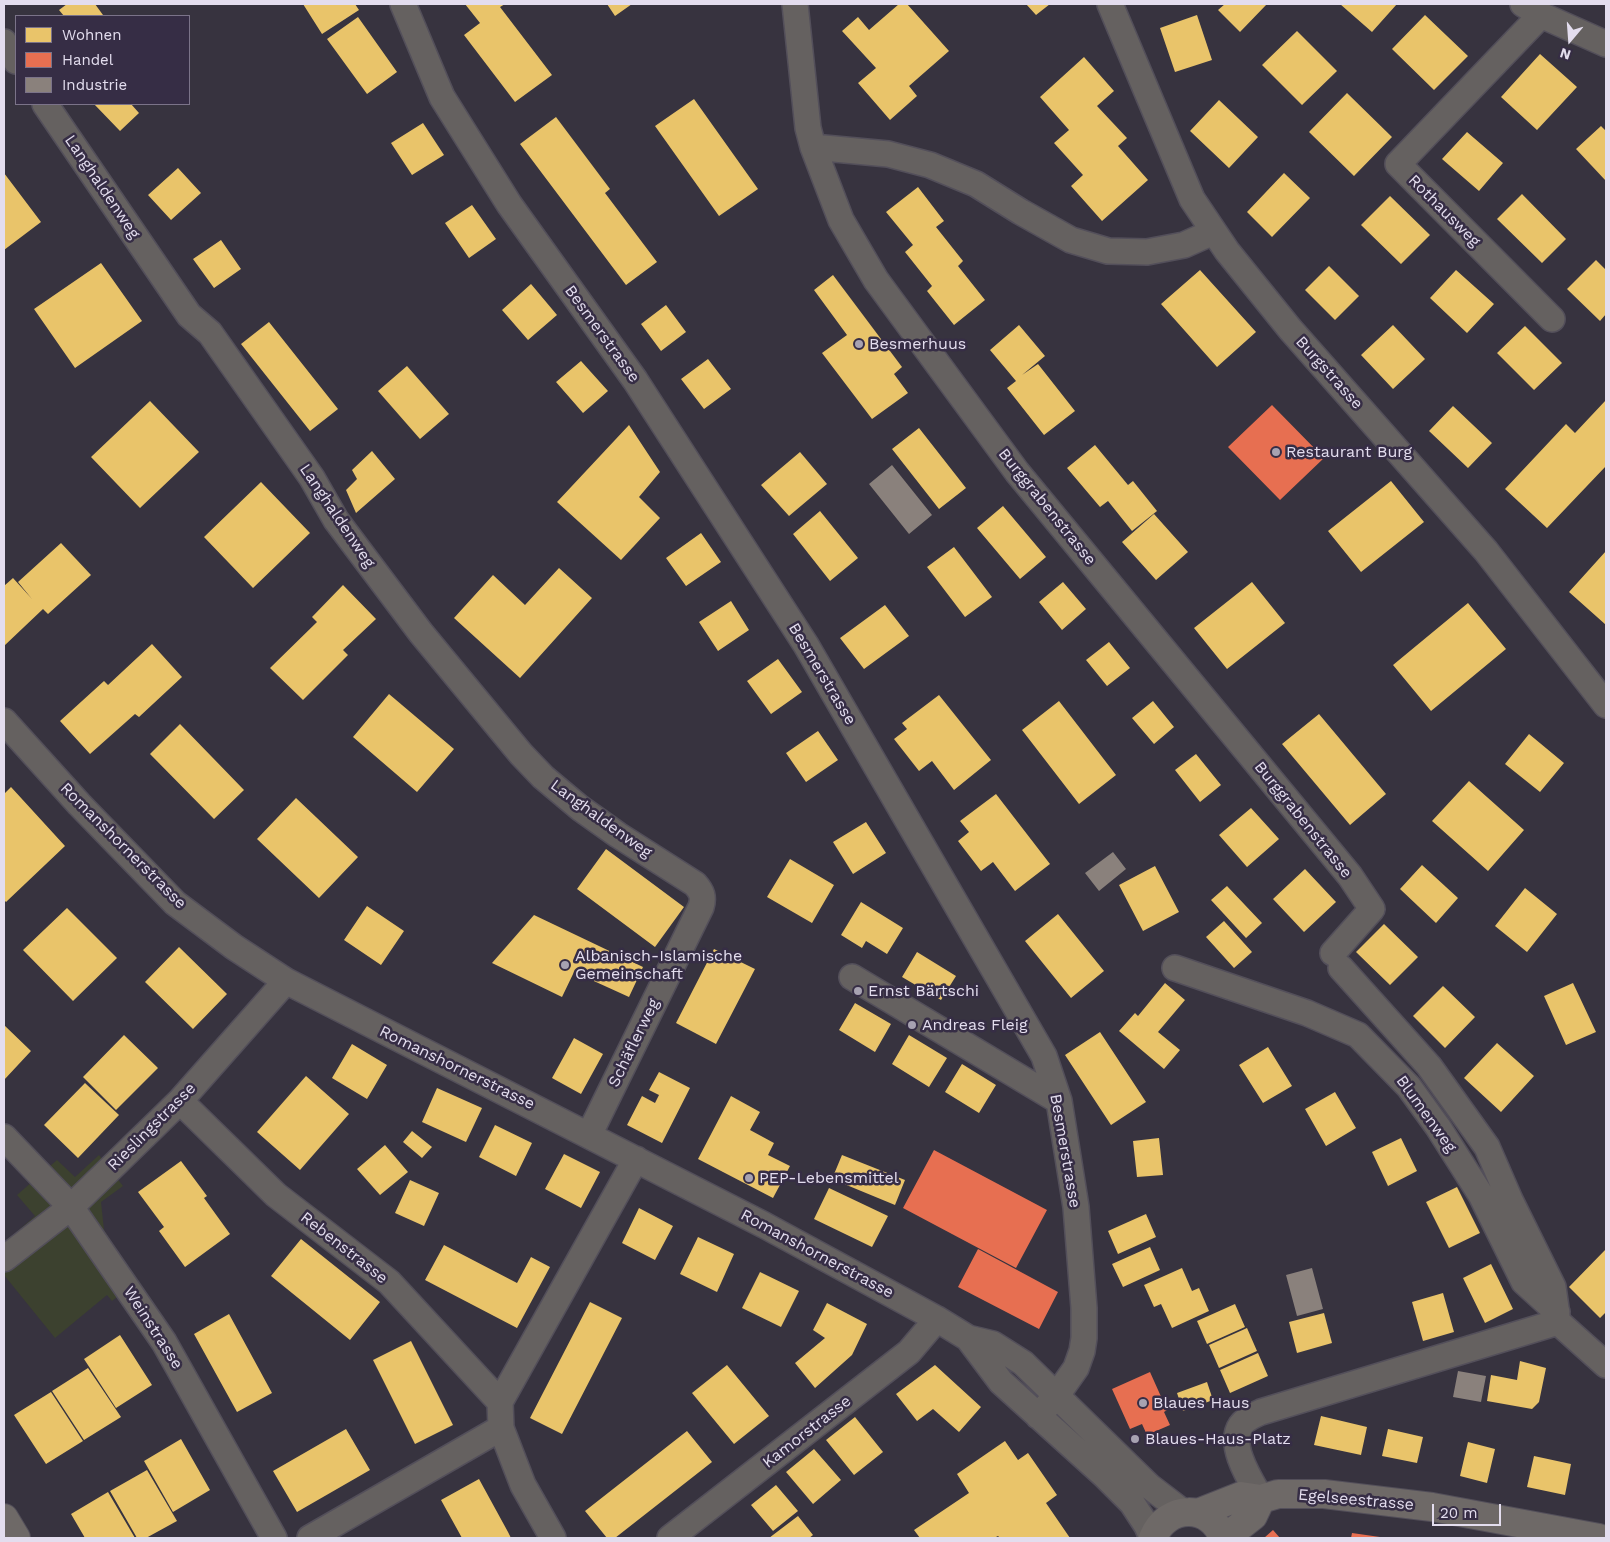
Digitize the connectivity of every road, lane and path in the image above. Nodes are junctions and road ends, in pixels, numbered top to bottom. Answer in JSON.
{"nodes":[{"id":1,"x":403,"y":4,"type":"edge"},
{"id":2,"x":795,"y":4,"type":"edge"},
{"id":3,"x":1110,"y":4,"type":"edge"},
{"id":4,"x":1532,"y":9,"type":"edge"},
{"id":5,"x":4,"y":42,"type":"edge"},
{"id":6,"x":1606,"y":44,"type":"edge"},
{"id":7,"x":15,"y":59,"type":"edge"},
{"id":8,"x":46,"y":105,"type":"edge"},
{"id":9,"x":813,"y":147,"type":"junction"},
{"id":10,"x":1214,"y":232,"type":"junction"},
{"id":11,"x":1552,"y":319,"type":"dead end"},
{"id":12,"x":1606,"y":705,"type":"edge"},
{"id":13,"x":4,"y":721,"type":"edge"},
{"id":14,"x":703,"y":898,"type":"joint"},
{"id":15,"x":1175,"y":968,"type":"dead end"},
{"id":16,"x":852,"y":977,"type":"dead end"},
{"id":17,"x":286,"y":981,"type":"junction"},
{"id":18,"x":1429,"y":1066,"type":"joint"},
{"id":19,"x":180,"y":1101,"type":"junction"},
{"id":20,"x":1059,"y":1101,"type":"junction"},
{"id":21,"x":589,"y":1135,"type":"junction"},
{"id":22,"x":4,"y":1137,"type":"edge"},
{"id":23,"x":636,"y":1159,"type":"junction"},
{"id":24,"x":71,"y":1207,"type":"junction"},
{"id":25,"x":4,"y":1259,"type":"edge"},
{"id":26,"x":1558,"y":1317,"type":"junction"},
{"id":27,"x":937,"y":1319,"type":"junction"},
{"id":28,"x":968,"y":1338,"type":"junction"},
{"id":29,"x":1606,"y":1365,"type":"edge"},
{"id":30,"x":1057,"y":1395,"type":"junction"},
{"id":31,"x":500,"y":1402,"type":"junction"},
{"id":32,"x":1038,"y":1416,"type":"junction"},
{"id":33,"x":501,"y":1428,"type":"junction"},
{"id":34,"x":1261,"y":1499,"type":"junction"},
{"id":35,"x":1190,"y":1513,"type":"junction"},
{"id":36,"x":4,"y":1518,"type":"edge"},
{"id":37,"x":16,"y":1538,"type":"edge"},
{"id":38,"x":274,"y":1538,"type":"edge"},
{"id":39,"x":310,"y":1538,"type":"edge"},
{"id":40,"x":553,"y":1538,"type":"edge"},
{"id":41,"x":670,"y":1538,"type":"edge"},
{"id":42,"x":1152,"y":1538,"type":"edge"},
{"id":43,"x":1225,"y":1538,"type":"edge"},
{"id":44,"x":1599,"y":1538,"type":"edge"}],
"edges":[{"from":1,"to":20,"type":"street","name":"Besmerstrasse"},
{"from":2,"to":9,"type":"street","name":"Burggrabenstrasse"},
{"from":3,"to":10,"type":"street","name":"Burgstrasse"},
{"from":4,"to":6,"type":"street"},
{"from":4,"to":11,"type":"street","name":"Rothausweg"},
{"from":5,"to":7,"type":"street"},
{"from":8,"to":14,"type":"street","name":"Langhaldenweg"},
{"from":9,"to":10,"type":"street"},
{"from":9,"to":18,"type":"street","name":"Burggrabenstrasse"},
{"from":10,"to":12,"type":"street","name":"Burgstrasse"},
{"from":13,"to":17,"type":"street","name":"Romanshornerstrasse"},
{"from":14,"to":21,"type":"street","name":"Schäflerweg"},
{"from":15,"to":26,"type":"street","name":"Blumenweg"},
{"from":16,"to":20,"type":"street"},
{"from":17,"to":19,"type":"street","name":"Rieslingstrasse"},
{"from":17,"to":21,"type":"street","name":"Romanshornerstrasse"},
{"from":18,"to":26,"type":"street","name":"Blumenweg"},
{"from":19,"to":24,"type":"street","name":"Rieslingstrasse"},
{"from":19,"to":31,"type":"street","name":"Rebenstrasse"},
{"from":20,"to":30,"type":"street","name":"Besmerstrasse"},
{"from":21,"to":23,"type":"street","name":"Romanshornerstrasse"},
{"from":22,"to":24,"type":"street","name":"Weinstrasse"},
{"from":23,"to":27,"type":"street","name":"Romanshornerstrasse"},
{"from":23,"to":31,"type":"street"},
{"from":24,"to":25,"type":"street","name":"Rieslingstrasse"},
{"from":24,"to":38,"type":"street","name":"Weinstrasse"},
{"from":26,"to":29,"type":"street","name":"Blumenweg"},
{"from":26,"to":34,"type":"street"},
{"from":27,"to":28,"type":"street","name":"Romanshornerstrasse"},
{"from":27,"to":41,"type":"street","name":"Kamorstrasse"},
{"from":28,"to":30,"type":"street","name":"Romanshornerstrasse"},
{"from":28,"to":32,"type":"street","name":"Romanshornerstrasse"},
{"from":30,"to":32,"type":"street","name":"Besmerstrasse"},
{"from":30,"to":35,"type":"street","name":"Romanshornerstrasse"},
{"from":31,"to":33,"type":"street"},
{"from":32,"to":42,"type":"street","name":"Romanshornerstrasse"},
{"from":33,"to":39,"type":"street"},
{"from":33,"to":40,"type":"street"},
{"from":34,"to":35,"type":"main road","name":"Egelseestrasse"},
{"from":34,"to":43,"type":"main road"},
{"from":34,"to":44,"type":"main road","name":"Egelseestrasse"},
{"from":35,"to":42,"type":"main road","name":"Egelseestrasse"},
{"from":35,"to":43,"type":"main road"},
{"from":36,"to":37,"type":"main road"}]}
